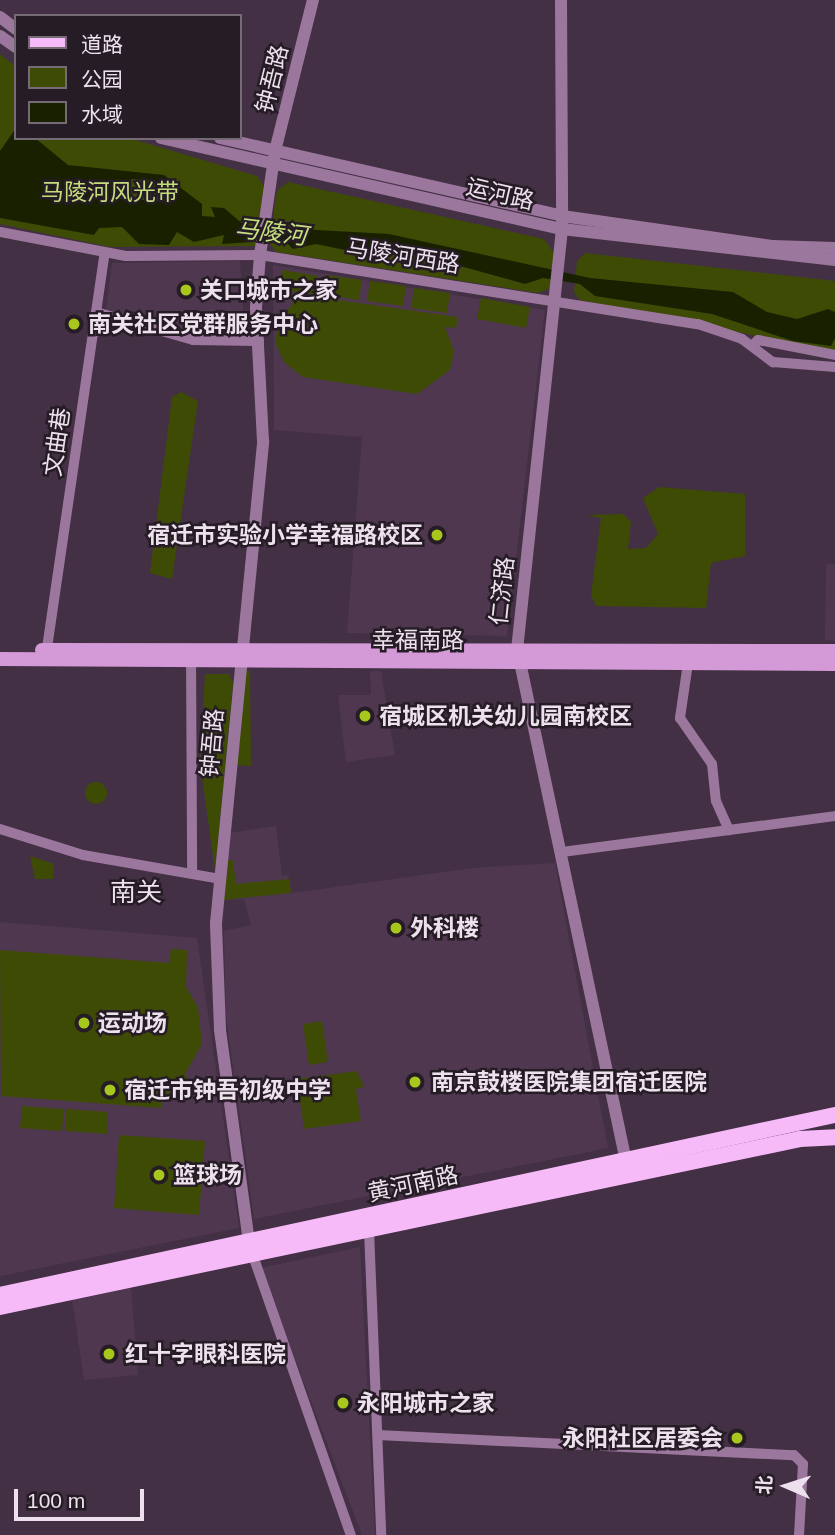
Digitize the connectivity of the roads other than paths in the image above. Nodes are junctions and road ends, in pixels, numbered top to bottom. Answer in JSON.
{"nodes":[{"id":1,"x":313,"y":0,"type":"edge"},
{"id":2,"x":561,"y":0,"type":"edge"},
{"id":3,"x":172,"y":140,"type":"edge"},
{"id":4,"x":225,"y":140,"type":"edge"},
{"id":5,"x":274,"y":158,"type":"junction"},
{"id":6,"x":562,"y":223,"type":"junction"},
{"id":7,"x":0,"y":232,"type":"edge"},
{"id":8,"x":835,"y":248,"type":"edge"},
{"id":9,"x":261,"y":251,"type":"junction"},
{"id":10,"x":105,"y":253,"type":"junction"},
{"id":11,"x":835,"y":260,"type":"edge"},
{"id":12,"x":554,"y":303,"type":"junction"},
{"id":13,"x":96,"y":313,"type":"junction"},
{"id":14,"x":259,"y":341,"type":"junction"},
{"id":15,"x":752,"y":346,"type":"junction"},
{"id":16,"x":835,"y":355,"type":"edge"},
{"id":17,"x":835,"y":367,"type":"edge"},
{"id":18,"x":0,"y":649,"type":"edge"},
{"id":19,"x":48,"y":649,"type":"junction"},
{"id":20,"x":835,"y":651,"type":"edge"},
{"id":21,"x":191,"y":655,"type":"junction"},
{"id":22,"x":241,"y":656,"type":"junction"},
{"id":23,"x":519,"y":656,"type":"junction"},
{"id":24,"x":0,"y":659,"type":"edge"},
{"id":25,"x":688,"y":663,"type":"junction"},
{"id":26,"x":835,"y":664,"type":"edge"},
{"id":27,"x":835,"y":816,"type":"edge"},
{"id":28,"x":0,"y":829,"type":"edge"},
{"id":29,"x":729,"y":830,"type":"junction"},
{"id":30,"x":562,"y":852,"type":"junction"},
{"id":31,"x":192,"y":874,"type":"junction"},
{"id":32,"x":220,"y":879,"type":"junction"},
{"id":33,"x":835,"y":1115,"type":"edge"},
{"id":34,"x":835,"y":1137,"type":"edge"},
{"id":35,"x":627,"y":1170,"type":"junction"},
{"id":36,"x":369,"y":1230,"type":"junction"},
{"id":37,"x":251,"y":1248,"type":"junction"},
{"id":38,"x":0,"y":1295,"type":"edge"},
{"id":39,"x":0,"y":1307,"type":"edge"},
{"id":40,"x":378,"y":1435,"type":"junction"},
{"id":41,"x":351,"y":1535,"type":"edge"},
{"id":42,"x":381,"y":1535,"type":"edge"},
{"id":43,"x":799,"y":1535,"type":"edge"}],
"edges":[{"from":1,"to":5,"type":"street","name":"钟吾路"},
{"from":2,"to":6,"type":"street","name":"仁济路"},
{"from":3,"to":5,"type":"street","name":"运河路"},
{"from":4,"to":5,"type":"street","name":"运河路"},
{"from":5,"to":6,"type":"street","name":"运河路"},
{"from":5,"to":9,"type":"street","name":"钟吾路"},
{"from":6,"to":8,"type":"street","name":"运河路"},
{"from":6,"to":11,"type":"street","name":"运河路"},
{"from":6,"to":12,"type":"street","name":"仁济路"},
{"from":7,"to":10,"type":"street","name":"马陵河西路"},
{"from":9,"to":10,"type":"street","name":"马陵河西路"},
{"from":9,"to":12,"type":"street","name":"马陵河西路"},
{"from":9,"to":14,"type":"street","name":"钟吾路"},
{"from":10,"to":13,"type":"street","name":"文曲巷"},
{"from":12,"to":15,"type":"street","name":"马陵河西路"},
{"from":12,"to":23,"type":"street","name":"仁济路"},
{"from":13,"to":14,"type":"street"},
{"from":13,"to":19,"type":"street","name":"文曲巷"},
{"from":14,"to":22,"type":"street","name":"钟吾路"},
{"from":15,"to":16,"type":"street","name":"马陵河西路"},
{"from":15,"to":17,"type":"street","name":"马陵河西路"},
{"from":18,"to":19,"type":"main road","name":"幸福南路"},
{"from":19,"to":21,"type":"main road","name":"幸福南路"},
{"from":19,"to":24,"type":"main road","name":"幸福南路"},
{"from":20,"to":23,"type":"main road","name":"幸福南路"},
{"from":21,"to":22,"type":"main road","name":"幸福南路"},
{"from":21,"to":31,"type":"street"},
{"from":22,"to":23,"type":"main road","name":"幸福南路"},
{"from":22,"to":32,"type":"street","name":"钟吾路"},
{"from":23,"to":25,"type":"main road","name":"幸福南路"},
{"from":23,"to":30,"type":"street","name":"仁济路"},
{"from":25,"to":26,"type":"main road","name":"幸福南路"},
{"from":25,"to":29,"type":"street"},
{"from":27,"to":29,"type":"street"},
{"from":28,"to":31,"type":"street"},
{"from":29,"to":30,"type":"street"},
{"from":30,"to":35,"type":"street","name":"仁济路"},
{"from":31,"to":32,"type":"street"},
{"from":32,"to":37,"type":"street","name":"钟吾路"},
{"from":33,"to":35,"type":"main road","name":"黄河南路"},
{"from":34,"to":35,"type":"main road","name":"黄河南路"},
{"from":35,"to":36,"type":"main road","name":"黄河南路"},
{"from":35,"to":37,"type":"main road","name":"黄河南路"},
{"from":36,"to":37,"type":"main road","name":"黄河南路"},
{"from":36,"to":40,"type":"street"},
{"from":37,"to":38,"type":"main road","name":"黄河南路"},
{"from":37,"to":39,"type":"main road","name":"黄河南路"},
{"from":37,"to":41,"type":"street"},
{"from":40,"to":42,"type":"street"},
{"from":40,"to":43,"type":"street"}]}
